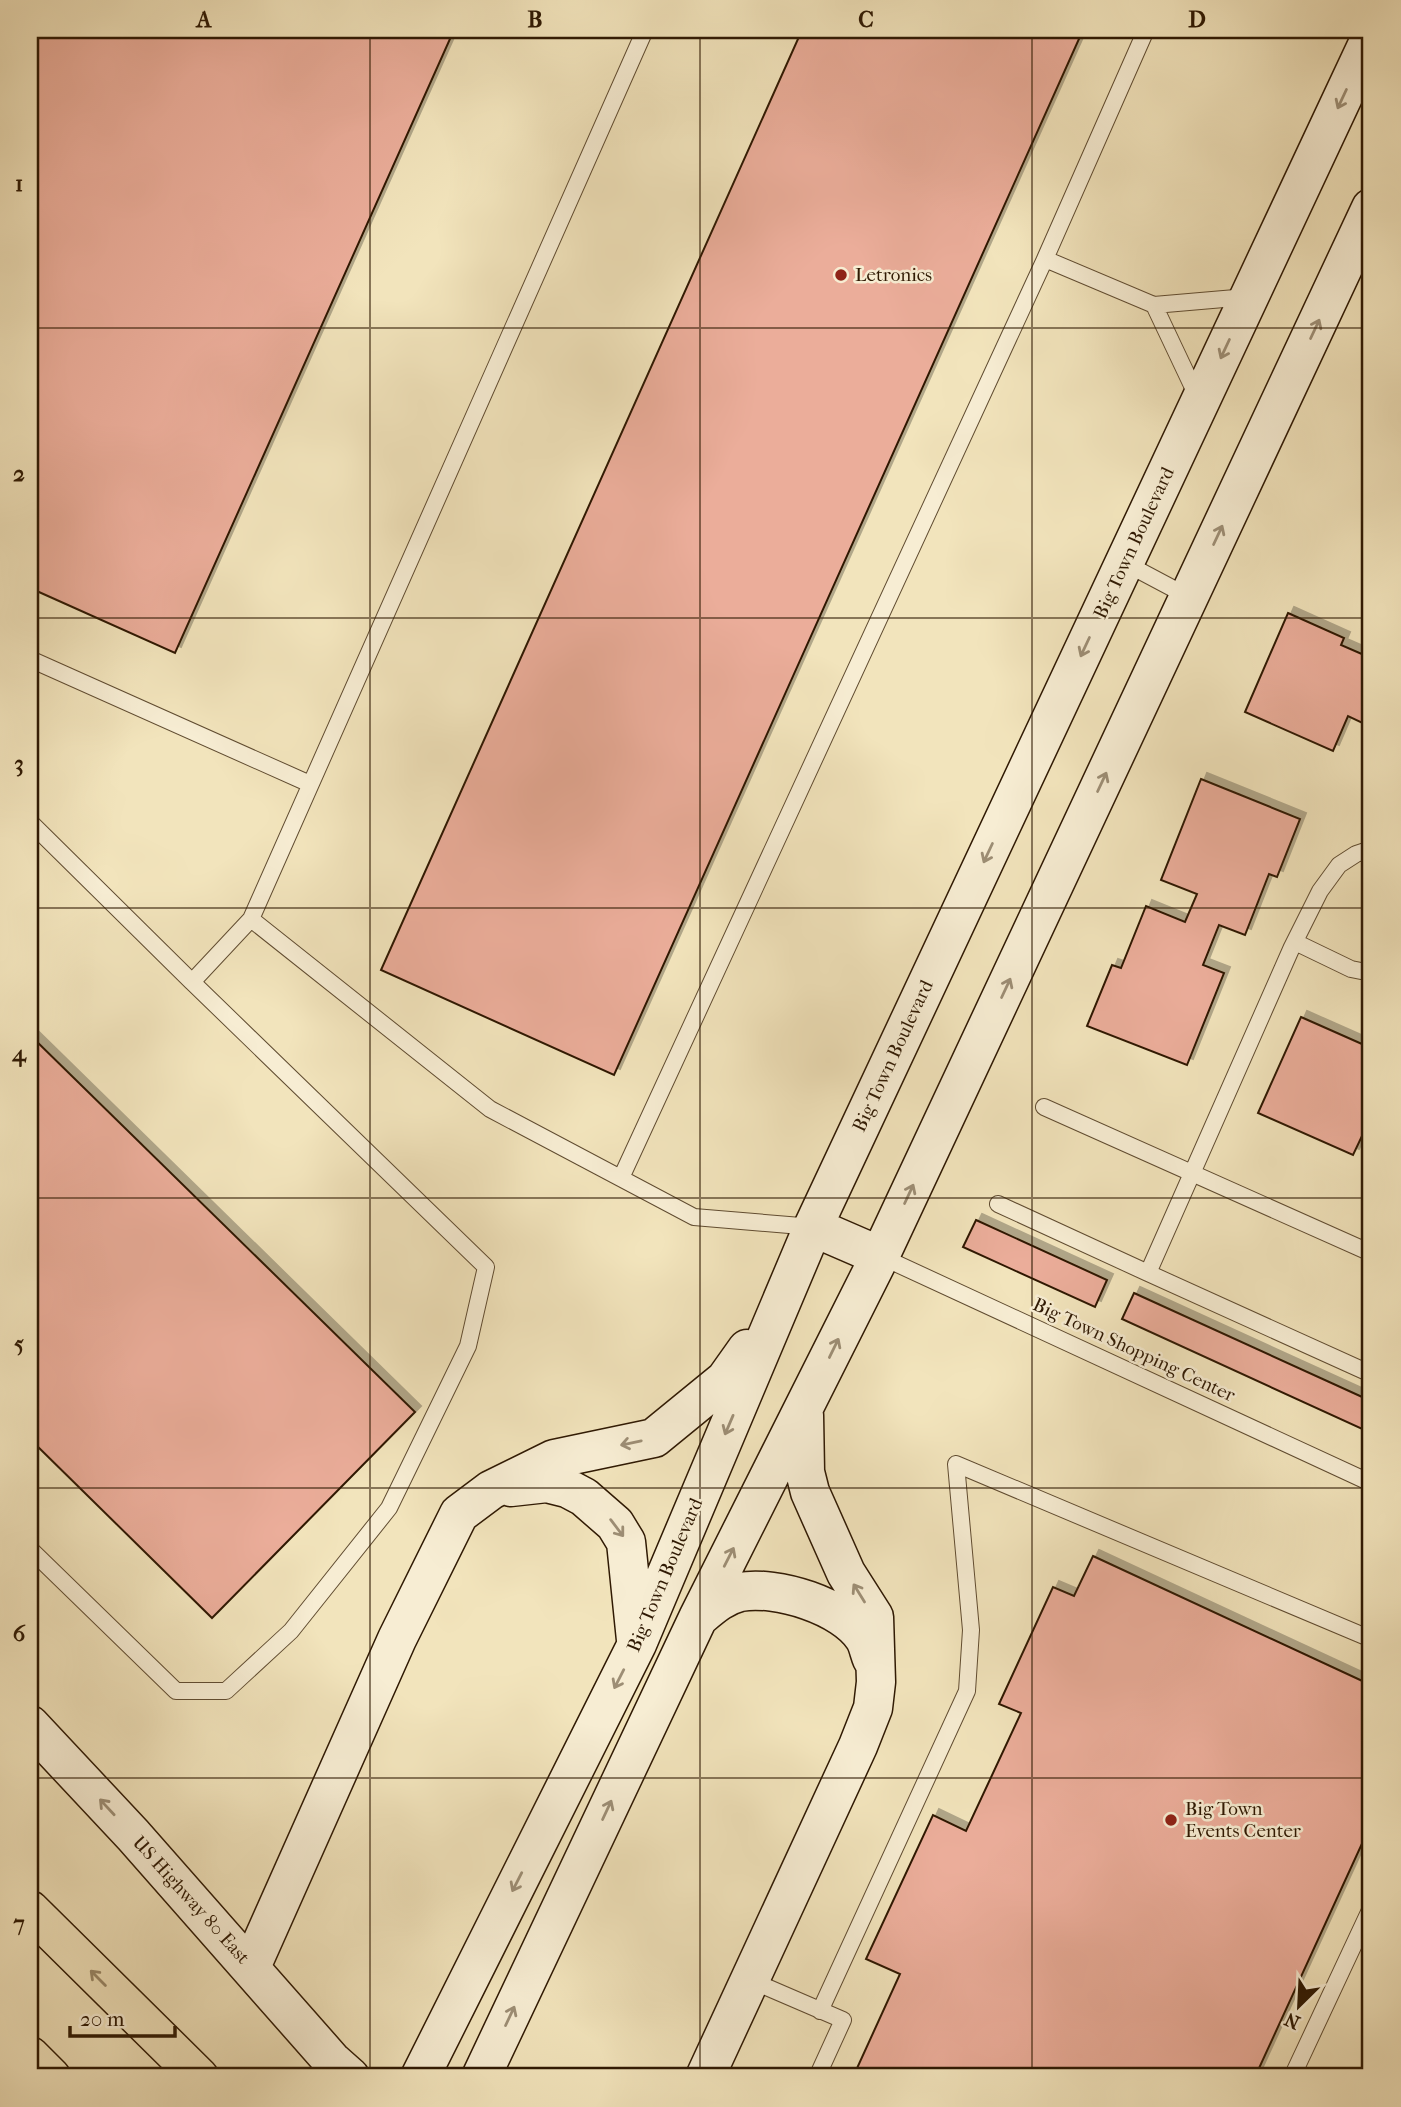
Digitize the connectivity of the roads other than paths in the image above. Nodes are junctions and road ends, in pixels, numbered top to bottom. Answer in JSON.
{"nodes":[{"id":1,"x":645,"y":30,"type":"edge"},
{"id":2,"x":1146,"y":30,"type":"edge"},
{"id":3,"x":1371,"y":37,"type":"edge"},
{"id":4,"x":1371,"y":208,"type":"edge"},
{"id":5,"x":1045,"y":259,"type":"junction"},
{"id":6,"x":1250,"y":297,"type":"junction"},
{"id":7,"x":1154,"y":305,"type":"junction"},
{"id":8,"x":1200,"y":402,"type":"junction"},
{"id":9,"x":1125,"y":563,"type":"junction"},
{"id":10,"x":1189,"y":597,"type":"junction"},
{"id":11,"x":30,"y":659,"type":"edge"},
{"id":12,"x":310,"y":784,"type":"junction"},
{"id":13,"x":30,"y":822,"type":"edge"},
{"id":14,"x":1371,"y":849,"type":"edge"},
{"id":15,"x":251,"y":919,"type":"junction"},
{"id":16,"x":1295,"y":942,"type":"junction"},
{"id":17,"x":1371,"y":973,"type":"edge"},
{"id":18,"x":192,"y":982,"type":"junction"},
{"id":19,"x":1044,"y":1107,"type":"dead end"},
{"id":20,"x":1193,"y":1173,"type":"junction"},
{"id":21,"x":621,"y":1178,"type":"junction"},
{"id":22,"x":998,"y":1204,"type":"dead end"},
{"id":23,"x":813,"y":1227,"type":"junction"},
{"id":24,"x":1371,"y":1253,"type":"edge"},
{"id":25,"x":880,"y":1256,"type":"junction"},
{"id":26,"x":1148,"y":1273,"type":"junction"},
{"id":27,"x":782,"y":1298,"type":"junction"},
{"id":28,"x":1371,"y":1374,"type":"edge"},
{"id":29,"x":804,"y":1409,"type":"junction"},
{"id":30,"x":1371,"y":1483,"type":"edge"},
{"id":31,"x":491,"y":1490,"type":"junction"},
{"id":32,"x":30,"y":1549,"type":"edge"},
{"id":33,"x":698,"y":1618,"type":"junction"},
{"id":34,"x":1371,"y":1639,"type":"edge"},
{"id":35,"x":637,"y":1644,"type":"junction"},
{"id":36,"x":876,"y":1682,"type":"junction"},
{"id":37,"x":30,"y":1725,"type":"edge"},
{"id":38,"x":1371,"y":1908,"type":"edge"},
{"id":39,"x":30,"y":1910,"type":"edge"},
{"id":40,"x":251,"y":1967,"type":"junction"},
{"id":41,"x":750,"y":1980,"type":"junction"},
{"id":42,"x":820,"y":2011,"type":"junction"},
{"id":43,"x":30,"y":2056,"type":"edge"},
{"id":44,"x":427,"y":2063,"type":"edge"},
{"id":45,"x":51,"y":2077,"type":"edge"},
{"id":46,"x":199,"y":2077,"type":"edge"},
{"id":47,"x":350,"y":2077,"type":"edge"},
{"id":48,"x":481,"y":2077,"type":"edge"},
{"id":49,"x":705,"y":2077,"type":"edge"},
{"id":50,"x":817,"y":2077,"type":"edge"},
{"id":51,"x":1292,"y":2077,"type":"edge"}],
"edges":[{"from":1,"to":12,"type":"lane"},
{"from":2,"to":5,"type":"lane"},
{"from":3,"to":6,"type":"main road","name":"Big Town Boulevard","one_way":true},
{"from":10,"to":4,"type":"main road","one_way":true},
{"from":5,"to":7,"type":"lane"},
{"from":5,"to":21,"type":"lane"},
{"from":6,"to":7,"type":"lane"},
{"from":6,"to":8,"type":"main road","name":"Big Town Boulevard","one_way":true},
{"from":7,"to":8,"type":"lane"},
{"from":8,"to":9,"type":"main road","name":"Big Town Boulevard"},
{"from":9,"to":10,"type":"lane"},
{"from":9,"to":23,"type":"main road","name":"Big Town Boulevard","one_way":true},
{"from":25,"to":10,"type":"main road","one_way":true},
{"from":11,"to":12,"type":"lane"},
{"from":12,"to":15,"type":"lane"},
{"from":13,"to":18,"type":"lane"},
{"from":14,"to":16,"type":"lane"},
{"from":15,"to":18,"type":"lane"},
{"from":15,"to":21,"type":"lane"},
{"from":16,"to":17,"type":"lane"},
{"from":16,"to":20,"type":"lane"},
{"from":18,"to":32,"type":"lane"},
{"from":19,"to":20,"type":"lane"},
{"from":20,"to":24,"type":"lane"},
{"from":20,"to":26,"type":"lane"},
{"from":21,"to":23,"type":"lane"},
{"from":22,"to":26,"type":"lane"},
{"from":23,"to":25,"type":"main road"},
{"from":23,"to":27,"type":"main road","name":"Big Town Boulevard"},
{"from":29,"to":25,"type":"main road","one_way":true},
{"from":25,"to":30,"type":"lane","name":"Big Town Shopping Center"},
{"from":26,"to":28,"type":"lane"},
{"from":27,"to":31,"type":"main road","one_way":true},
{"from":27,"to":35,"type":"main road","name":"Big Town Boulevard","one_way":true},
{"from":33,"to":29,"type":"main road","one_way":true},
{"from":36,"to":29,"type":"main road","one_way":true},
{"from":31,"to":35,"type":"main road","one_way":true},
{"from":31,"to":40,"type":"main road"},
{"from":33,"to":36,"type":"main road"},
{"from":48,"to":33,"type":"main road","one_way":true},
{"from":34,"to":42,"type":"lane"},
{"from":35,"to":44,"type":"main road","name":"Big Town Boulevard","one_way":true},
{"from":36,"to":41,"type":"main road"},
{"from":40,"to":37,"type":"main road","name":"US Highway 80 East","one_way":true},
{"from":38,"to":51,"type":"lane"},
{"from":46,"to":39,"type":"highway","one_way":true},
{"from":40,"to":47,"type":"main road","name":"US Highway 80 East"},
{"from":41,"to":42,"type":"lane"},
{"from":41,"to":49,"type":"main road"},
{"from":42,"to":50,"type":"lane"},
{"from":43,"to":45,"type":"highway"}]}
